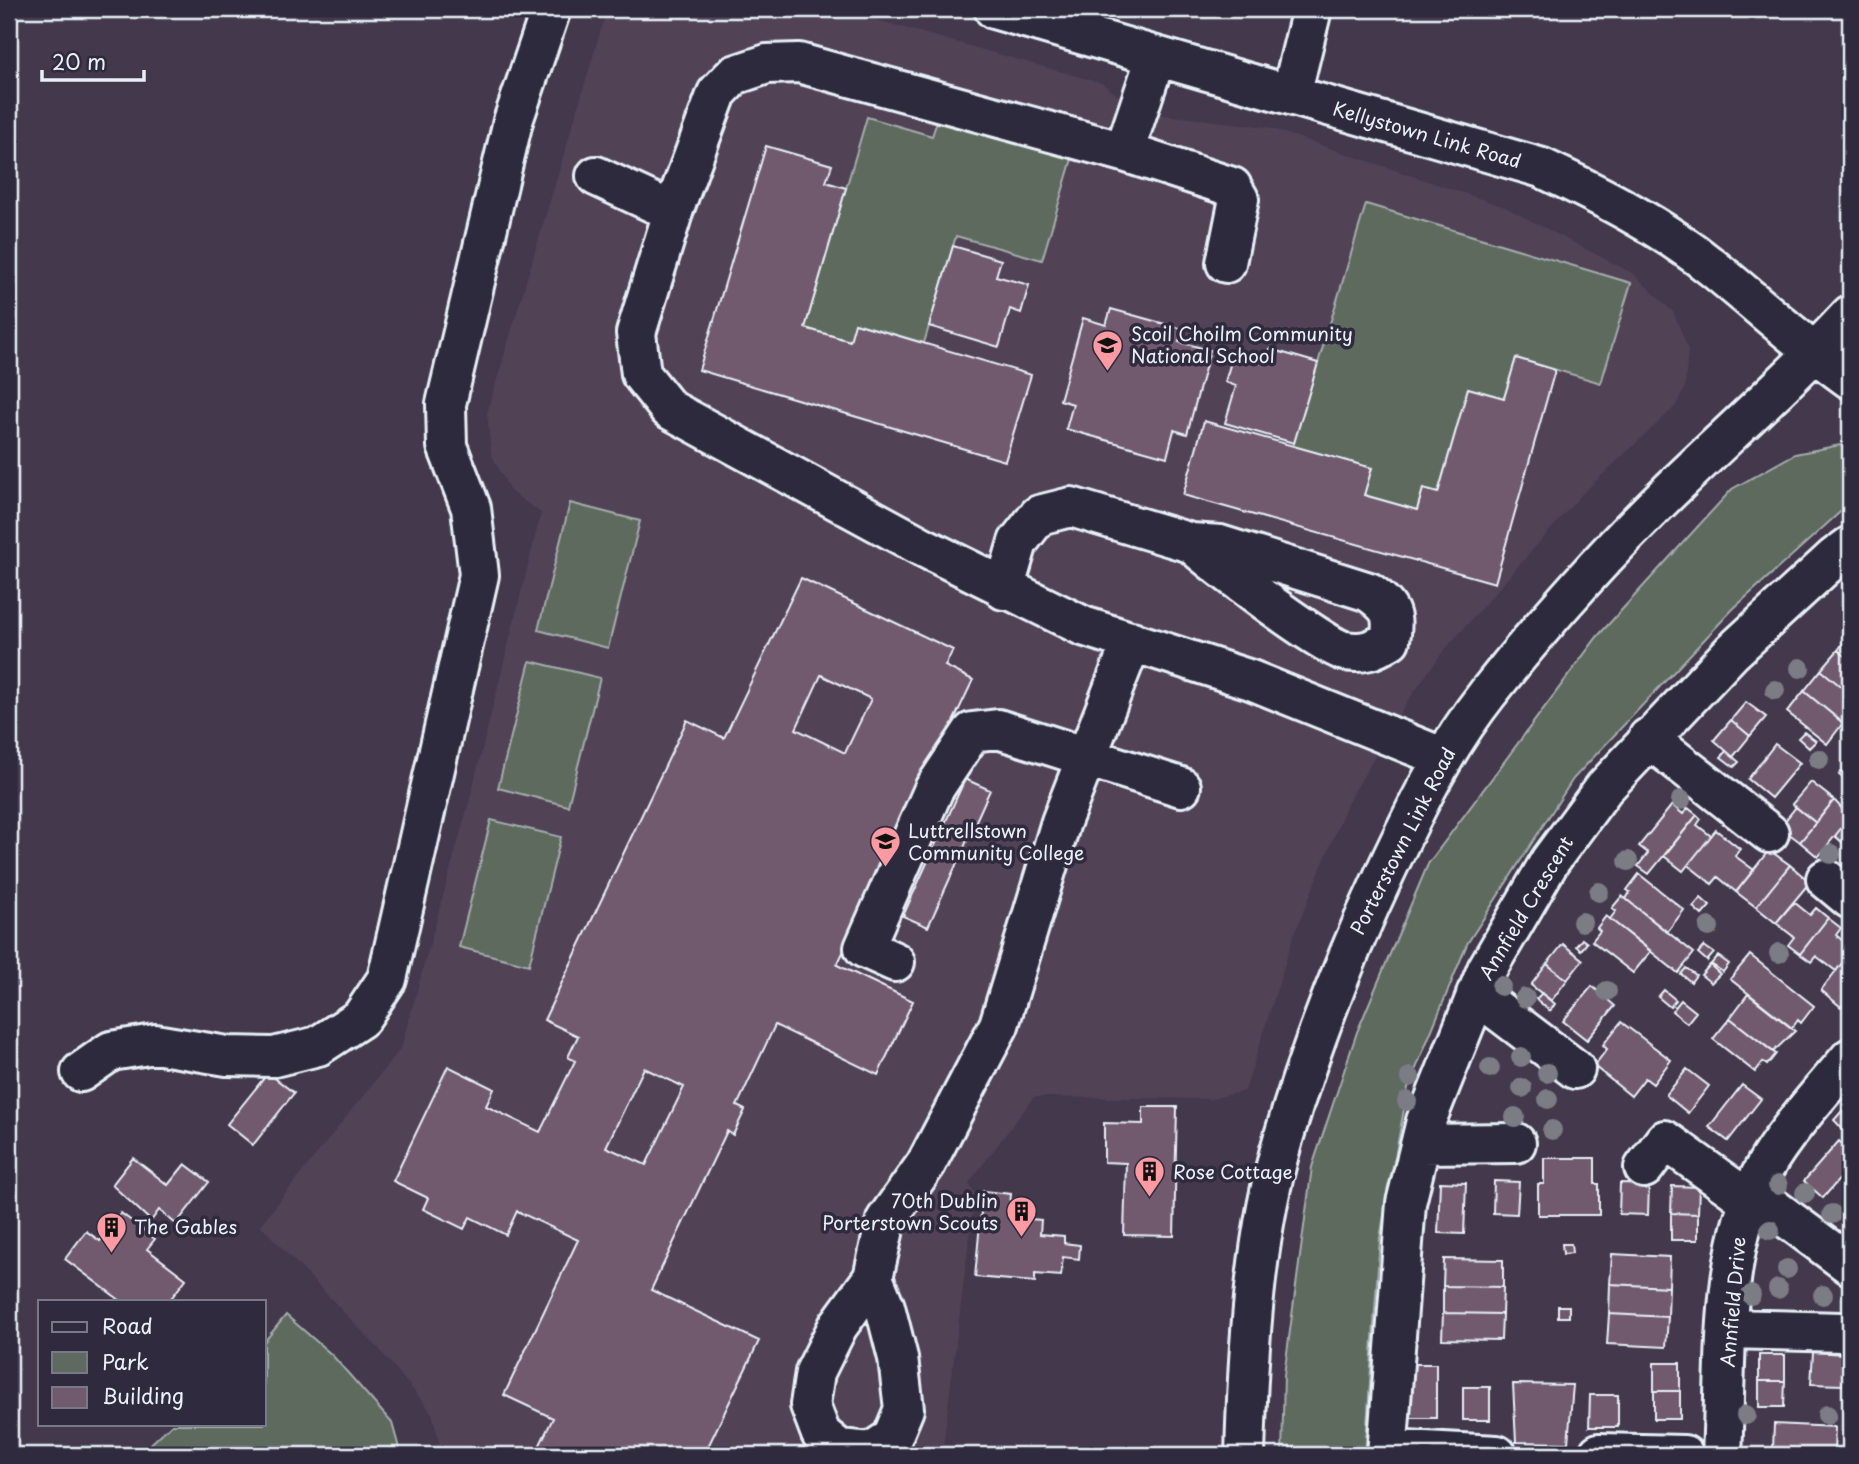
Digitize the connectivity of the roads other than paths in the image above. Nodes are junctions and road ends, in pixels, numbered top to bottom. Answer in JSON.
{"nodes":[{"id":1,"x":551,"y":9,"type":"edge"},
{"id":2,"x":994,"y":9,"type":"edge"},
{"id":3,"x":1312,"y":9,"type":"edge"},
{"id":4,"x":1156,"y":57,"type":"junction"},
{"id":5,"x":1291,"y":95,"type":"junction"},
{"id":6,"x":1124,"y":152,"type":"junction"},
{"id":7,"x":596,"y":176,"type":"dead end"},
{"id":8,"x":674,"y":209,"type":"junction"},
{"id":9,"x":1226,"y":263,"type":"dead end"},
{"id":10,"x":1850,"y":315,"type":"edge"},
{"id":11,"x":1814,"y":354,"type":"junction"},
{"id":12,"x":1850,"y":379,"type":"edge"},
{"id":13,"x":1191,"y":543,"type":"dead end"},
{"id":14,"x":1850,"y":546,"type":"edge"},
{"id":15,"x":1003,"y":590,"type":"junction"},
{"id":16,"x":1132,"y":641,"type":"junction"},
{"id":17,"x":1648,"y":738,"type":"junction"},
{"id":18,"x":1084,"y":757,"type":"junction"},
{"id":19,"x":1442,"y":757,"type":"junction"},
{"id":20,"x":1181,"y":787,"type":"dead end"},
{"id":21,"x":1769,"y":833,"type":"dead end"},
{"id":22,"x":895,"y":962,"type":"dead end"},
{"id":23,"x":1476,"y":994,"type":"junction"},
{"id":24,"x":1850,"y":1058,"type":"edge"},
{"id":25,"x":1575,"y":1069,"type":"dead end"},
{"id":26,"x":81,"y":1072,"type":"dead end"},
{"id":27,"x":1516,"y":1143,"type":"dead end"},
{"id":28,"x":1420,"y":1144,"type":"junction"},
{"id":29,"x":1644,"y":1168,"type":"dead end"},
{"id":30,"x":1751,"y":1197,"type":"junction"},
{"id":31,"x":1850,"y":1265,"type":"edge"},
{"id":32,"x":873,"y":1278,"type":"junction"},
{"id":33,"x":1728,"y":1329,"type":"junction"},
{"id":34,"x":1842,"y":1332,"type":"dead end"},
{"id":35,"x":836,"y":1452,"type":"edge"},
{"id":36,"x":1387,"y":1452,"type":"edge"},
{"id":37,"x":1599,"y":1453,"type":"dead end"},
{"id":38,"x":1245,"y":1455,"type":"edge"},
{"id":39,"x":1497,"y":1455,"type":"edge"},
{"id":40,"x":1684,"y":1455,"type":"edge"},
{"id":41,"x":1722,"y":1455,"type":"edge"}],
"edges":[{"from":1,"to":26,"type":"street"},
{"from":2,"to":4,"type":"street","name":"Kellystown Link Road"},
{"from":3,"to":5,"type":"street"},
{"from":4,"to":5,"type":"street","name":"Kellystown Link Road"},
{"from":4,"to":6,"type":"street"},
{"from":5,"to":11,"type":"street","name":"Kellystown Link Road"},
{"from":6,"to":8,"type":"street"},
{"from":6,"to":9,"type":"street"},
{"from":7,"to":8,"type":"street"},
{"from":8,"to":15,"type":"street"},
{"from":10,"to":11,"type":"street","name":"Porterstown Link Road"},
{"from":11,"to":12,"type":"street","name":"Kellystown Link Road"},
{"from":11,"to":19,"type":"street","name":"Porterstown Link Road"},
{"from":13,"to":15,"type":"street"},
{"from":14,"to":17,"type":"street","name":"Annfield Crescent"},
{"from":15,"to":16,"type":"street"},
{"from":16,"to":18,"type":"street"},
{"from":16,"to":19,"type":"street"},
{"from":17,"to":21,"type":"street"},
{"from":17,"to":23,"type":"street","name":"Annfield Crescent"},
{"from":18,"to":20,"type":"street"},
{"from":18,"to":22,"type":"street"},
{"from":18,"to":32,"type":"street"},
{"from":19,"to":38,"type":"street","name":"Porterstown Link Road"},
{"from":23,"to":25,"type":"street"},
{"from":23,"to":28,"type":"street","name":"Annfield Crescent"},
{"from":24,"to":30,"type":"street","name":"Annfield Drive"},
{"from":27,"to":28,"type":"street"},
{"from":28,"to":36,"type":"street","name":"Annfield Crescent"},
{"from":29,"to":30,"type":"street"},
{"from":30,"to":31,"type":"street"},
{"from":30,"to":33,"type":"street","name":"Annfield Drive"},
{"from":32,"to":35,"type":"street"},
{"from":32,"to":35,"type":"street"},
{"from":33,"to":34,"type":"street"},
{"from":33,"to":41,"type":"street","name":"Annfield Drive"},
{"from":36,"to":39,"type":"street"},
{"from":37,"to":40,"type":"street"}]}
